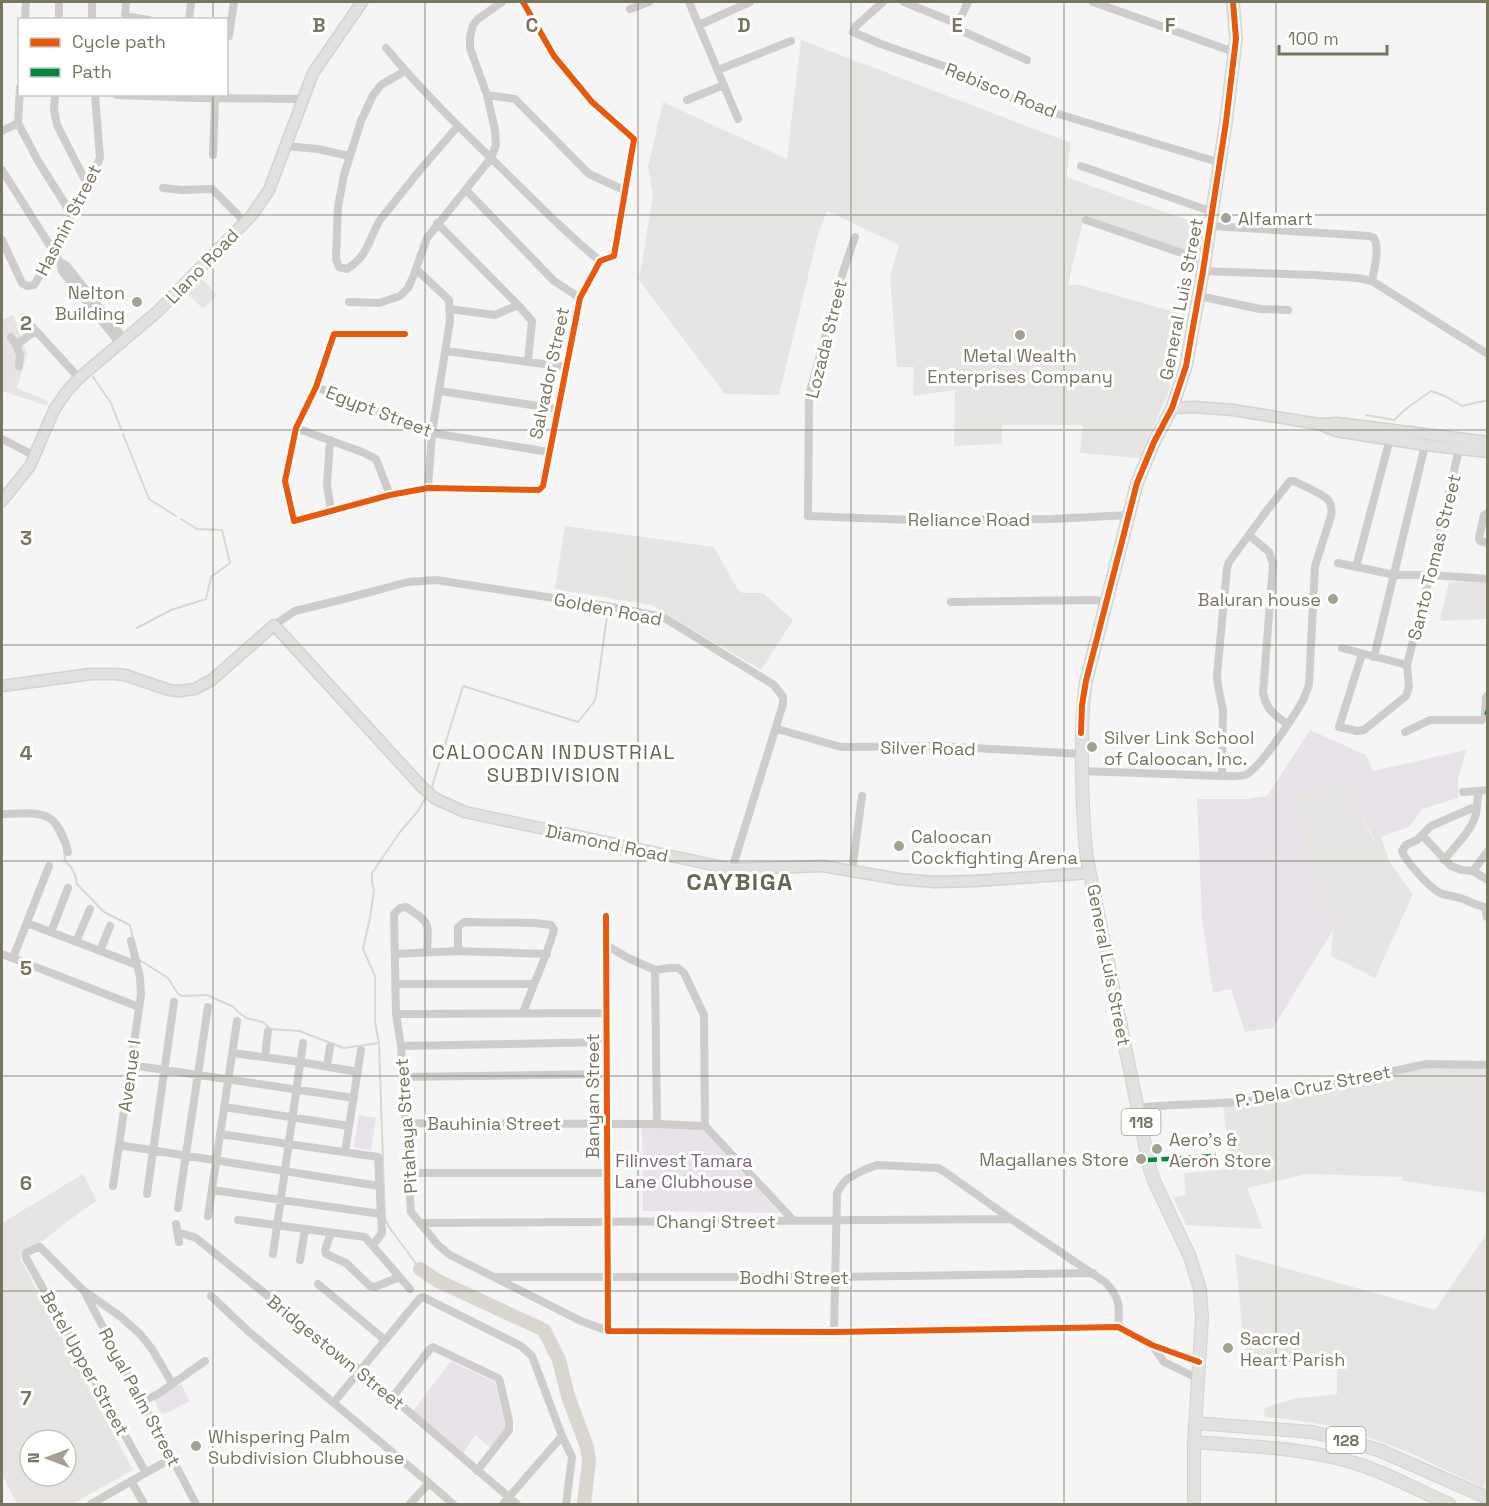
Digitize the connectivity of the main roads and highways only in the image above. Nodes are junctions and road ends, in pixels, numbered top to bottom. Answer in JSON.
{"nodes":[{"id":1,"x":362,"y":2,"type":"edge"},
{"id":2,"x":1233,"y":2,"type":"edge"},
{"id":3,"x":1172,"y":408,"type":"junction"},
{"id":4,"x":1426,"y":439,"type":"junction"},
{"id":5,"x":1488,"y":441,"type":"edge"},
{"id":6,"x":1488,"y":452,"type":"edge"},
{"id":7,"x":2,"y":501,"type":"edge"},
{"id":8,"x":2,"y":686,"type":"edge"},
{"id":9,"x":1090,"y":873,"type":"junction"},
{"id":10,"x":1195,"y":1423,"type":"junction"},
{"id":11,"x":1208,"y":1424,"type":"junction"},
{"id":12,"x":1200,"y":1442,"type":"junction"},
{"id":13,"x":1456,"y":1484,"type":"junction"},
{"id":14,"x":1488,"y":1498,"type":"edge"},
{"id":15,"x":1194,"y":1504,"type":"edge"},
{"id":16,"x":1448,"y":1504,"type":"edge"}],
"edges":[{"from":1,"to":7,"type":"main road","name":"Llano Road"},
{"from":2,"to":3,"type":"main road","name":"General Luis Street","number":"118"},
{"from":3,"to":4,"type":"main road"},
{"from":3,"to":9,"type":"main road","name":"General Luis Street","number":"118"},
{"from":4,"to":5,"type":"main road"},
{"from":4,"to":6,"type":"main road"},
{"from":8,"to":9,"type":"main road","name":"Diamond Road"},
{"from":9,"to":10,"type":"main road","name":"General Luis Street","number":"118"},
{"from":10,"to":11,"type":"main road","number":"128"},
{"from":10,"to":12,"type":"main road","name":"General Luis Street","number":"118"},
{"from":11,"to":12,"type":"main road"},
{"from":11,"to":13,"type":"main road","number":"128"},
{"from":12,"to":15,"type":"main road","name":"General Luis Street","number":"118"},
{"from":12,"to":16,"type":"main road","number":"128"},
{"from":13,"to":14,"type":"main road","number":"128"},
{"from":13,"to":16,"type":"main road"}]}
